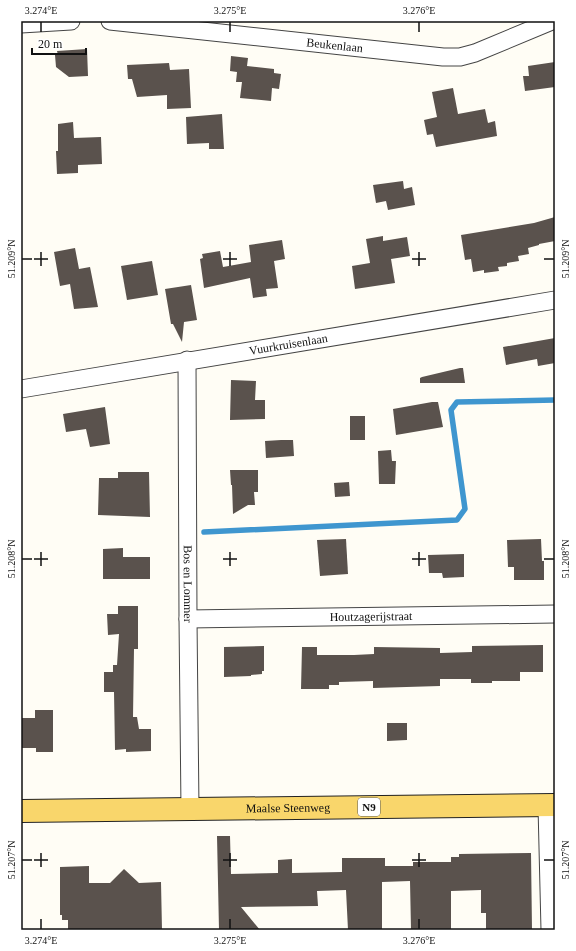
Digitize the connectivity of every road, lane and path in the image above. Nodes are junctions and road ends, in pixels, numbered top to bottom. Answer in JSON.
{"nodes":[{"id":1,"x":70,"y":21,"type":"edge"},
{"id":2,"x":110,"y":21,"type":"edge"},
{"id":3,"x":552,"y":21,"type":"edge"},
{"id":4,"x":21,"y":24,"type":"edge"},
{"id":5,"x":555,"y":300,"type":"edge"},
{"id":6,"x":187,"y":360,"type":"junction"},
{"id":7,"x":21,"y":389,"type":"edge"},
{"id":8,"x":555,"y":614,"type":"edge"},
{"id":9,"x":188,"y":619,"type":"junction"},
{"id":10,"x":551,"y":805,"type":"edge"},
{"id":11,"x":190,"y":808,"type":"junction"},
{"id":12,"x":21,"y":811,"type":"edge"},
{"id":13,"x":550,"y":930,"type":"edge"}],
"edges":[{"from":1,"to":4,"type":"street"},
{"from":2,"to":3,"type":"street","name":"Beukenlaan"},
{"from":5,"to":6,"type":"street","name":"Vuurkruisenlaan"},
{"from":6,"to":7,"type":"street","name":"Vuurkruisenlaan"},
{"from":6,"to":9,"type":"street","name":"Bos en Lommer"},
{"from":8,"to":9,"type":"street","name":"Houtzagerijstraat"},
{"from":9,"to":11,"type":"street","name":"Bos en Lommer"},
{"from":10,"to":11,"type":"main road","name":"Maalse Steenweg","number":"N9"},
{"from":10,"to":13,"type":"street"},
{"from":11,"to":12,"type":"main road","name":"Maalse Steenweg","number":"N9"}]}
